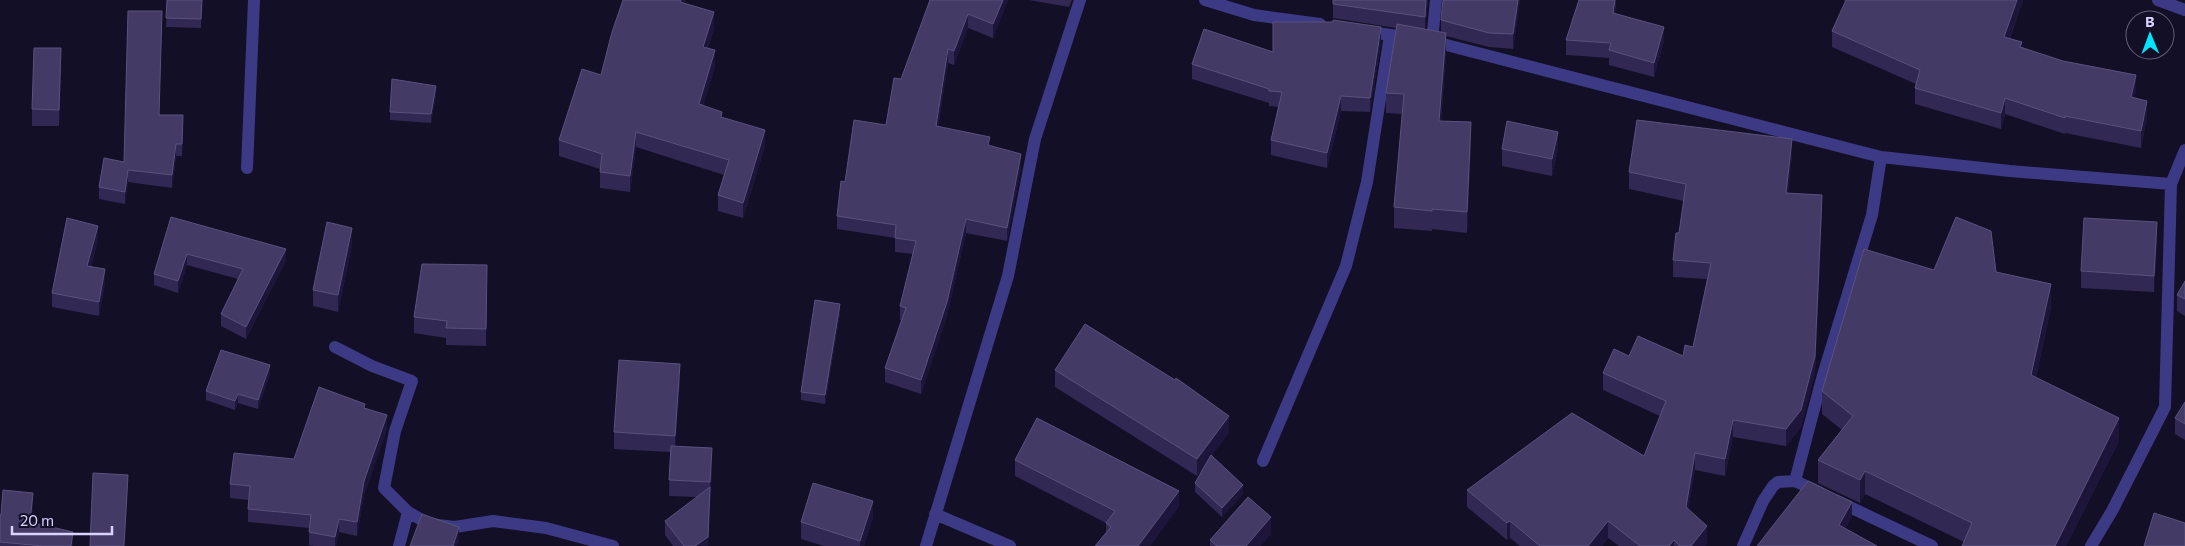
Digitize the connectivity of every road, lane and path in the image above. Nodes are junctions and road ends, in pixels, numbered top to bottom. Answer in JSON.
{"nodes":[{"id":1,"x":254,"y":0,"type":"edge"},
{"id":2,"x":1080,"y":0,"type":"edge"},
{"id":3,"x":1205,"y":0,"type":"edge"},
{"id":4,"x":1436,"y":0,"type":"edge"},
{"id":5,"x":2158,"y":0,"type":"edge"},
{"id":6,"x":2185,"y":10,"type":"edge"},
{"id":7,"x":1332,"y":26,"type":"edge"},
{"id":8,"x":1351,"y":29,"type":"edge"},
{"id":9,"x":1390,"y":35,"type":"junction"},
{"id":10,"x":1432,"y":41,"type":"junction"},
{"id":11,"x":2185,"y":150,"type":"edge"},
{"id":12,"x":1880,"y":157,"type":"junction"},
{"id":13,"x":247,"y":168,"type":"dead end"},
{"id":14,"x":2171,"y":184,"type":"junction"},
{"id":15,"x":335,"y":347,"type":"dead end"},
{"id":16,"x":1263,"y":461,"type":"dead end"},
{"id":17,"x":1795,"y":481,"type":"junction"},
{"id":18,"x":408,"y":512,"type":"junction"},
{"id":19,"x":935,"y":514,"type":"junction"},
{"id":20,"x":399,"y":546,"type":"edge"},
{"id":21,"x":614,"y":546,"type":"edge"},
{"id":22,"x":926,"y":546,"type":"edge"},
{"id":23,"x":1010,"y":546,"type":"edge"},
{"id":24,"x":1743,"y":546,"type":"edge"},
{"id":25,"x":1932,"y":546,"type":"edge"},
{"id":26,"x":2091,"y":546,"type":"edge"}],
"edges":[{"from":1,"to":13,"type":"street"},
{"from":2,"to":19,"type":"street"},
{"from":3,"to":7,"type":"street"},
{"from":4,"to":10,"type":"street"},
{"from":5,"to":6,"type":"street"},
{"from":8,"to":9,"type":"street"},
{"from":9,"to":10,"type":"street"},
{"from":9,"to":16,"type":"street"},
{"from":10,"to":12,"type":"street"},
{"from":11,"to":14,"type":"street"},
{"from":12,"to":14,"type":"street"},
{"from":12,"to":17,"type":"street"},
{"from":14,"to":26,"type":"street"},
{"from":15,"to":18,"type":"street"},
{"from":17,"to":24,"type":"street"},
{"from":17,"to":25,"type":"street"},
{"from":18,"to":20,"type":"street"},
{"from":18,"to":21,"type":"street"},
{"from":19,"to":22,"type":"street"},
{"from":19,"to":23,"type":"street"}]}
